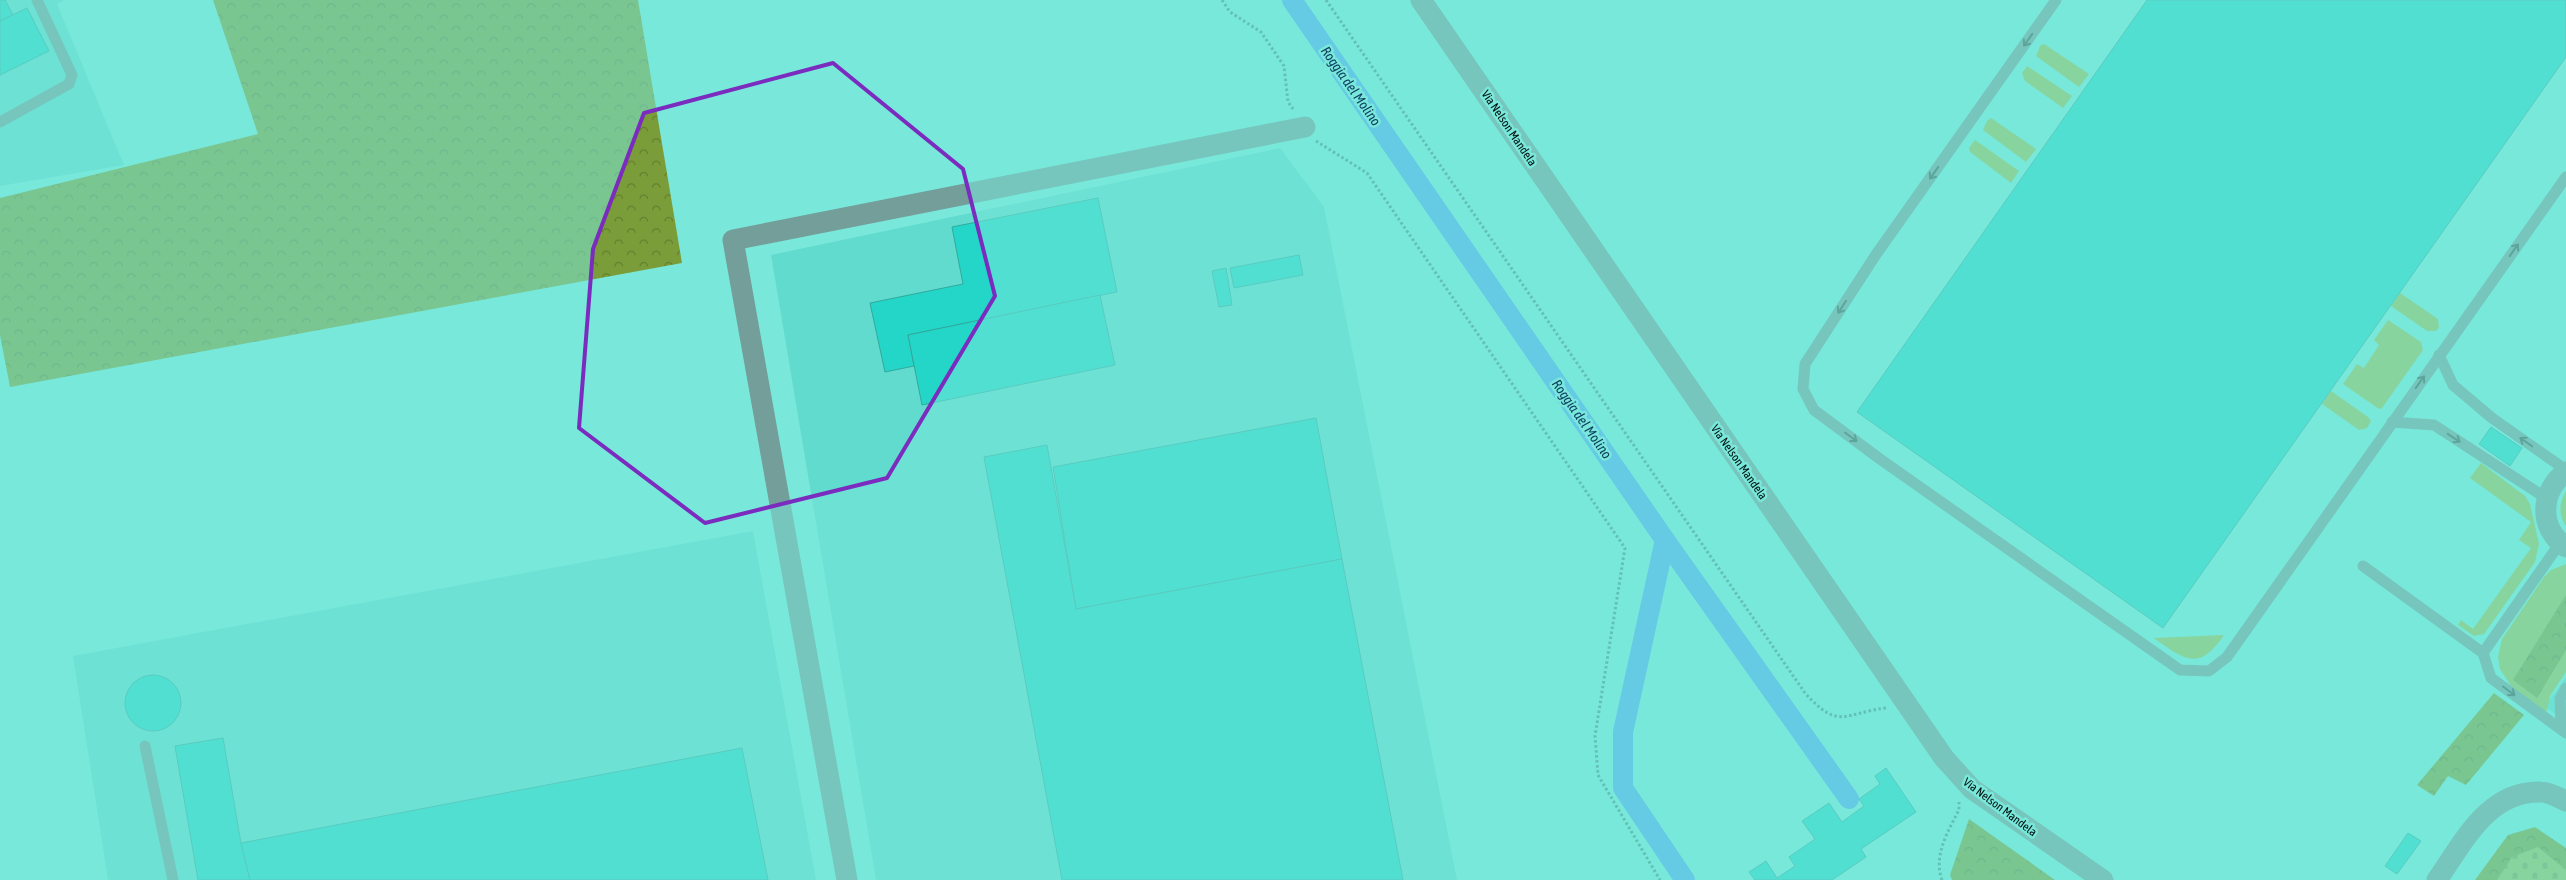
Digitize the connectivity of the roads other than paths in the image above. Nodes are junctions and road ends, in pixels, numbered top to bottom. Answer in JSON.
{"nodes":[{"id":1,"x":37,"y":0,"type":"edge"},
{"id":2,"x":1421,"y":0,"type":"edge"},
{"id":3,"x":2056,"y":0,"type":"edge"},
{"id":4,"x":0,"y":122,"type":"edge"},
{"id":5,"x":1305,"y":127,"type":"road end"},
{"id":6,"x":2566,"y":177,"type":"edge"},
{"id":7,"x":2440,"y":355,"type":"junction"},
{"id":8,"x":2392,"y":422,"type":"junction"},
{"id":9,"x":2566,"y":471,"type":"edge"},
{"id":10,"x":2546,"y":498,"type":"junction"},
{"id":11,"x":2563,"y":545,"type":"edge"},
{"id":12,"x":2363,"y":566,"type":"dead end"},
{"id":13,"x":2483,"y":653,"type":"junction"},
{"id":14,"x":2566,"y":688,"type":"edge"},
{"id":15,"x":2563,"y":731,"type":"edge"},
{"id":16,"x":145,"y":746,"type":"dead end"},
{"id":17,"x":2566,"y":801,"type":"edge"},
{"id":18,"x":173,"y":880,"type":"edge"},
{"id":19,"x":847,"y":880,"type":"edge"},
{"id":20,"x":2102,"y":880,"type":"edge"},
{"id":21,"x":2437,"y":880,"type":"edge"}],
"edges":[{"from":1,"to":4,"type":"lane"},
{"from":2,"to":20,"type":"street","name":"Via Nelson Mandela"},
{"from":3,"to":8,"type":"lane","one_way":true},
{"from":5,"to":19,"type":"street"},
{"from":7,"to":6,"type":"lane","one_way":true},
{"from":8,"to":7,"type":"lane","one_way":true},
{"from":9,"to":7,"type":"lane","one_way":true},
{"from":8,"to":10,"type":"lane","one_way":true},
{"from":9,"to":10,"type":"street"},
{"from":10,"to":11,"type":"street"},
{"from":11,"to":13,"type":"lane"},
{"from":12,"to":13,"type":"lane"},
{"from":13,"to":15,"type":"lane","one_way":true},
{"from":14,"to":15,"type":"lane"},
{"from":16,"to":18,"type":"lane"},
{"from":17,"to":21,"type":"street"}]}
